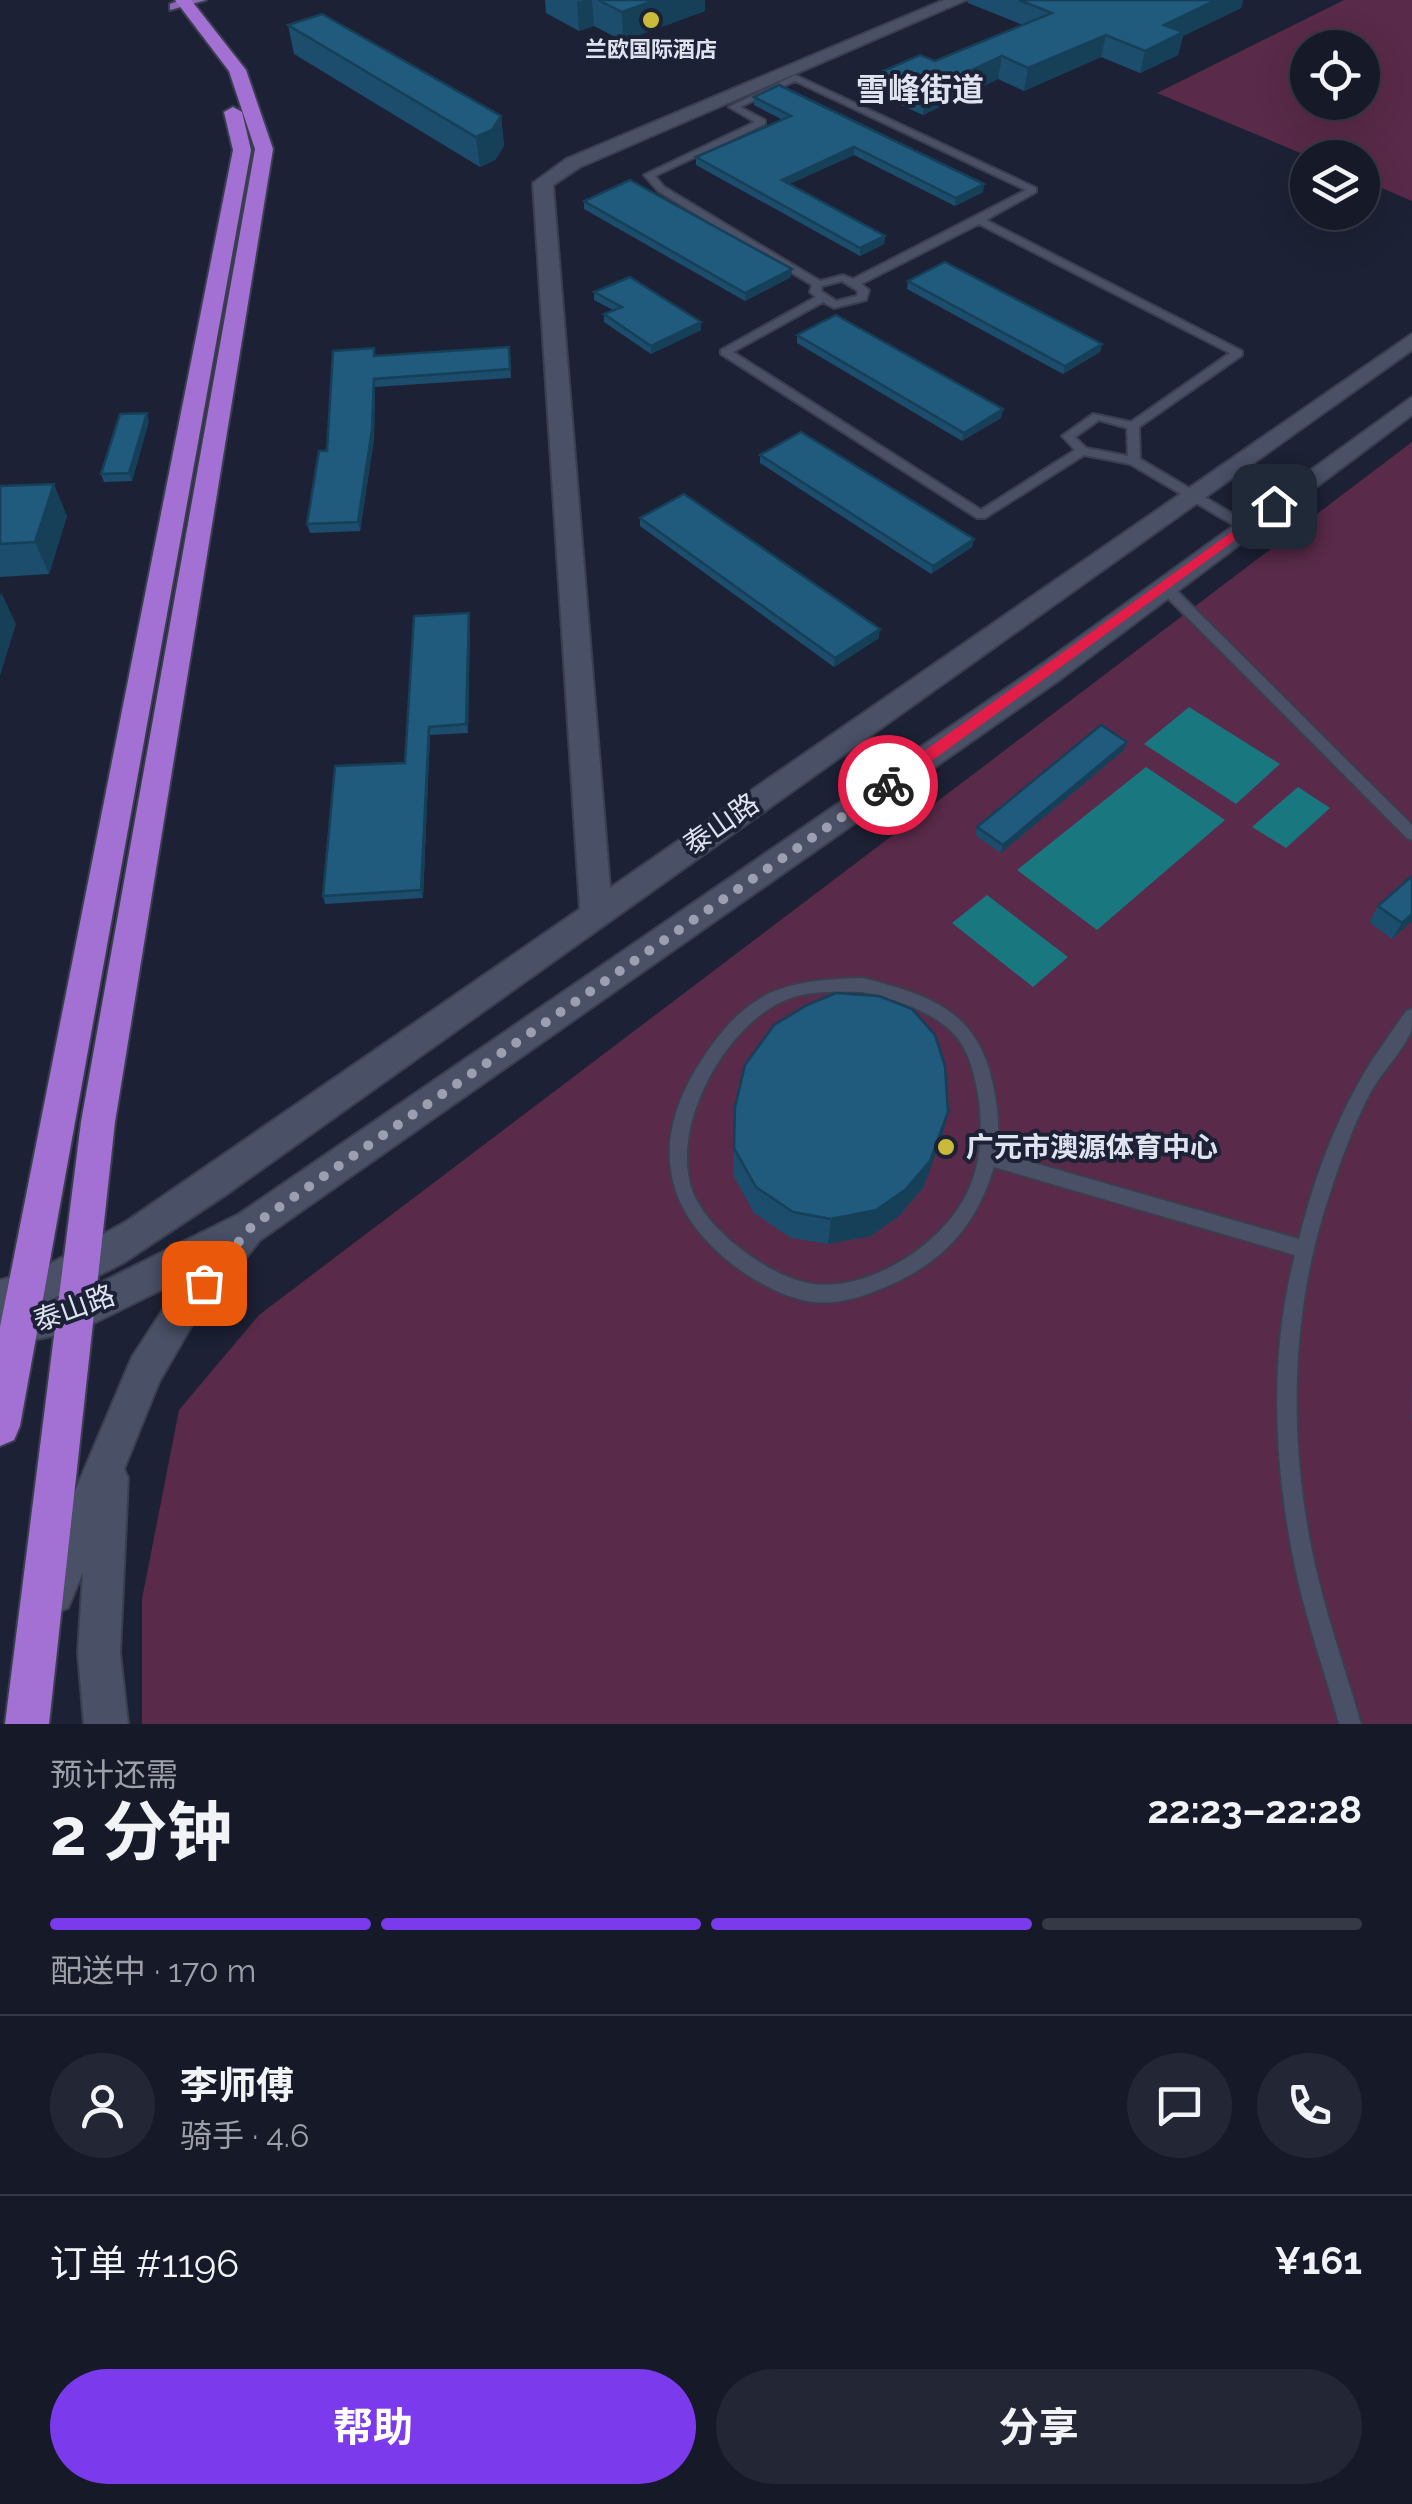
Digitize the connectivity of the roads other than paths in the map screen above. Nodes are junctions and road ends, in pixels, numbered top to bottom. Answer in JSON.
{"nodes":[{"id":1,"x":958,"y":0,"type":"edge"},
{"id":2,"x":180,"y":2,"type":"edge"},
{"id":3,"x":978,"y":220,"type":"junction"},
{"id":4,"x":856,"y":282,"type":"junction"},
{"id":5,"x":818,"y":284,"type":"junction"},
{"id":6,"x":820,"y":300,"type":"junction"},
{"id":7,"x":1412,"y":340,"type":"edge"},
{"id":8,"x":1412,"y":404,"type":"edge"},
{"id":9,"x":1133,"y":426,"type":"junction"},
{"id":10,"x":1082,"y":451,"type":"junction"},
{"id":11,"x":1134,"y":461,"type":"junction"},
{"id":12,"x":1190,"y":495,"type":"junction"},
{"id":13,"x":1246,"y":527,"type":"junction"},
{"id":14,"x":1165,"y":586,"type":"junction"},
{"id":15,"x":1412,"y":834,"type":"edge"},
{"id":16,"x":596,"y":911,"type":"junction"},
{"id":17,"x":1412,"y":1016,"type":"edge"},
{"id":18,"x":990,"y":1158,"type":"junction"},
{"id":19,"x":252,"y":1226,"type":"junction"},
{"id":20,"x":1304,"y":1249,"type":"junction"},
{"id":21,"x":86,"y":1263,"type":"junction"},
{"id":22,"x":10,"y":1312,"type":"edge"},
{"id":23,"x":80,"y":1312,"type":"junction"},
{"id":24,"x":0,"y":1426,"type":"edge"},
{"id":25,"x":109,"y":1452,"type":"junction"},
{"id":26,"x":35,"y":1637,"type":"junction"},
{"id":27,"x":27,"y":1724,"type":"edge"},
{"id":28,"x":106,"y":1724,"type":"edge"},
{"id":29,"x":1350,"y":1724,"type":"edge"}],
"edges":[{"from":1,"to":16,"type":"street"},
{"from":2,"to":21,"type":"highway"},
{"from":2,"to":22,"type":"highway"},
{"from":3,"to":4,"type":"lane"},
{"from":3,"to":5,"type":"lane"},
{"from":3,"to":9,"type":"lane"},
{"from":4,"to":5,"type":"lane"},
{"from":4,"to":6,"type":"lane"},
{"from":5,"to":6,"type":"lane"},
{"from":6,"to":10,"type":"lane"},
{"from":7,"to":12,"type":"street","name":"泰山路"},
{"from":8,"to":13,"type":"street","name":"泰山路"},
{"from":9,"to":10,"type":"lane"},
{"from":9,"to":11,"type":"lane"},
{"from":10,"to":11,"type":"lane"},
{"from":11,"to":12,"type":"lane"},
{"from":12,"to":13,"type":"lane"},
{"from":12,"to":16,"type":"street","name":"泰山路"},
{"from":13,"to":14,"type":"street","name":"泰山路"},
{"from":14,"to":15,"type":"lane"},
{"from":14,"to":19,"type":"street","name":"泰山路"},
{"from":16,"to":21,"type":"street","name":"泰山路"},
{"from":17,"to":20,"type":"lane"},
{"from":18,"to":18,"type":"lane"},
{"from":18,"to":20,"type":"lane"},
{"from":19,"to":23,"type":"street","name":"泰山路"},
{"from":19,"to":25,"type":"street"},
{"from":20,"to":29,"type":"lane"},
{"from":21,"to":22,"type":"street","name":"泰山路"},
{"from":21,"to":23,"type":"highway"},
{"from":22,"to":23,"type":"street","name":"泰山路"},
{"from":22,"to":24,"type":"highway"},
{"from":23,"to":26,"type":"highway"},
{"from":25,"to":26,"type":"street"},
{"from":25,"to":28,"type":"street"},
{"from":26,"to":27,"type":"highway"}]}
